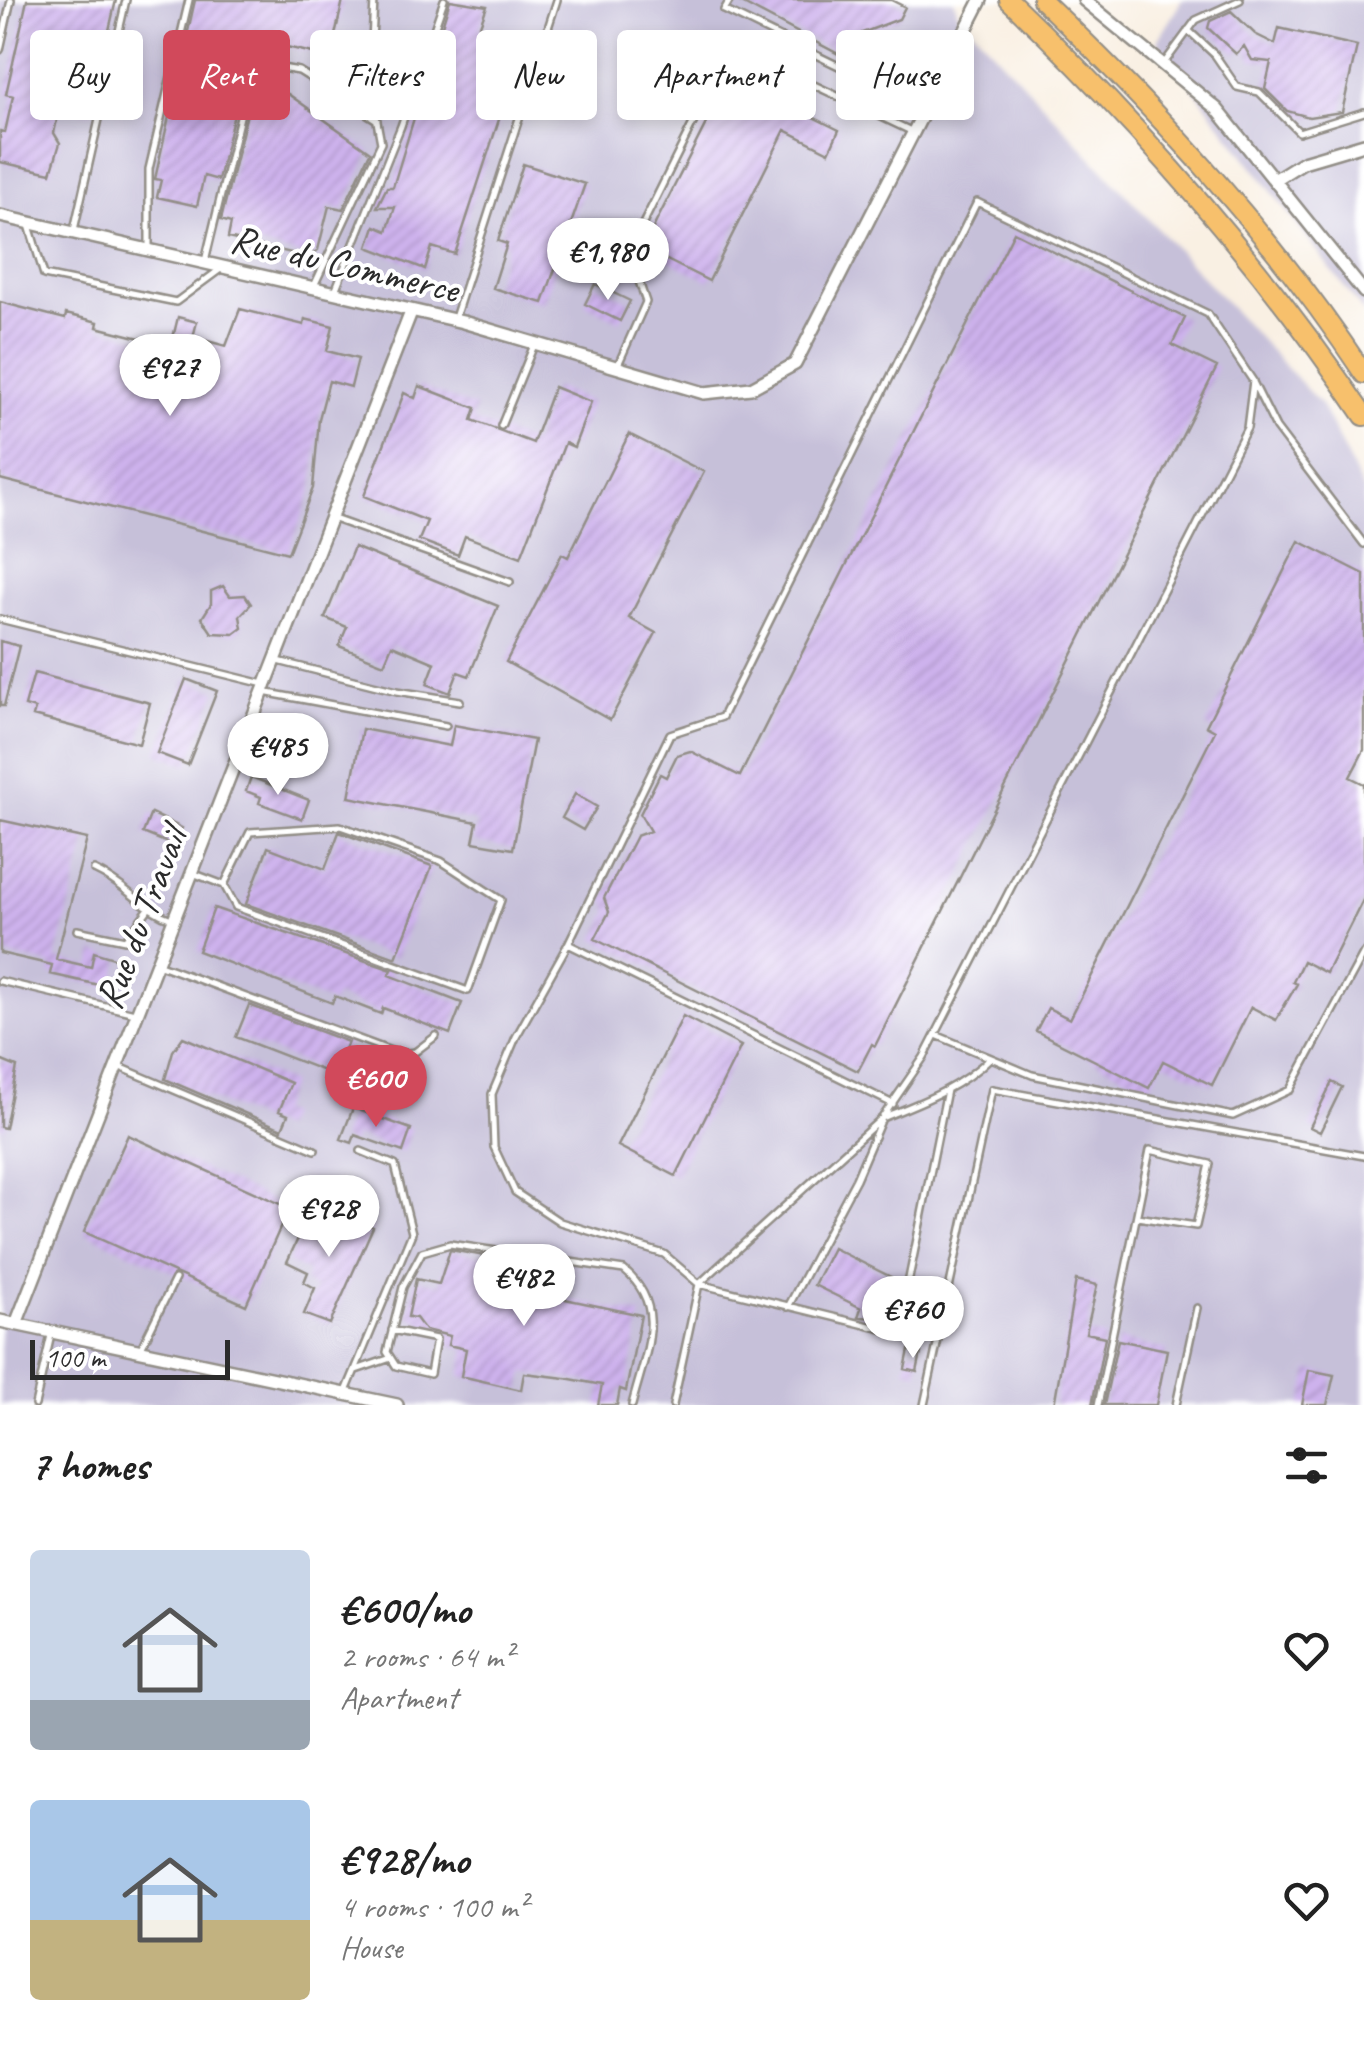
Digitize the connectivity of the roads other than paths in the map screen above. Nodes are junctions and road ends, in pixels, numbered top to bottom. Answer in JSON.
{"nodes":[{"id":1,"x":11,"y":0,"type":"edge"},
{"id":2,"x":126,"y":0,"type":"edge"},
{"id":3,"x":189,"y":0,"type":"edge"},
{"id":4,"x":374,"y":0,"type":"edge"},
{"id":5,"x":444,"y":0,"type":"edge"},
{"id":6,"x":557,"y":0,"type":"edge"},
{"id":7,"x":730,"y":0,"type":"edge"},
{"id":8,"x":981,"y":0,"type":"edge"},
{"id":9,"x":1009,"y":0,"type":"edge"},
{"id":10,"x":1042,"y":0,"type":"edge"},
{"id":11,"x":1084,"y":0,"type":"edge"},
{"id":12,"x":1240,"y":0,"type":"edge"},
{"id":13,"x":373,"y":30,"type":"edge"},
{"id":14,"x":967,"y":30,"type":"edge"},
{"id":15,"x":1188,"y":30,"type":"junction"},
{"id":16,"x":0,"y":50,"type":"edge"},
{"id":17,"x":1165,"y":62,"type":"junction"},
{"id":18,"x":836,"y":65,"type":"edge"},
{"id":19,"x":310,"y":77,"type":"edge"},
{"id":20,"x":1364,"y":112,"type":"edge"},
{"id":21,"x":376,"y":120,"type":"edge"},
{"id":22,"x":923,"y":120,"type":"edge"},
{"id":23,"x":916,"y":134,"type":"junction"},
{"id":24,"x":1364,"y":144,"type":"edge"},
{"id":25,"x":1276,"y":179,"type":"junction"},
{"id":26,"x":0,"y":216,"type":"edge"},
{"id":27,"x":28,"y":222,"type":"junction"},
{"id":28,"x":73,"y":233,"type":"junction"},
{"id":29,"x":149,"y":251,"type":"junction"},
{"id":30,"x":205,"y":264,"type":"junction"},
{"id":31,"x":222,"y":268,"type":"junction"},
{"id":32,"x":313,"y":289,"type":"junction"},
{"id":33,"x":1364,"y":292,"type":"edge"},
{"id":34,"x":334,"y":294,"type":"junction"},
{"id":35,"x":411,"y":312,"type":"junction"},
{"id":36,"x":454,"y":320,"type":"junction"},
{"id":37,"x":534,"y":345,"type":"junction"},
{"id":38,"x":616,"y":370,"type":"junction"},
{"id":39,"x":1364,"y":374,"type":"edge"},
{"id":40,"x":1253,"y":381,"type":"junction"},
{"id":41,"x":1364,"y":416,"type":"edge"},
{"id":42,"x":501,"y":426,"type":"dead end"},
{"id":43,"x":331,"y":518,"type":"junction"},
{"id":44,"x":1364,"y":544,"type":"edge"},
{"id":45,"x":510,"y":582,"type":"dead end"},
{"id":46,"x":0,"y":619,"type":"edge"},
{"id":47,"x":276,"y":660,"type":"junction"},
{"id":48,"x":264,"y":688,"type":"junction"},
{"id":49,"x":460,"y":701,"type":"dead end"},
{"id":50,"x":446,"y":726,"type":"dead end"},
{"id":51,"x":94,"y":870,"type":"dead end"},
{"id":52,"x":192,"y":873,"type":"junction"},
{"id":53,"x":224,"y":885,"type":"junction"},
{"id":54,"x":147,"y":911,"type":"junction"},
{"id":55,"x":174,"y":920,"type":"junction"},
{"id":56,"x":77,"y":930,"type":"dead end"},
{"id":57,"x":568,"y":944,"type":"junction"},
{"id":58,"x":1364,"y":953,"type":"edge"},
{"id":59,"x":157,"y":964,"type":"junction"},
{"id":60,"x":0,"y":981,"type":"edge"},
{"id":61,"x":138,"y":1013,"type":"junction"},
{"id":62,"x":936,"y":1034,"type":"junction"},
{"id":63,"x":436,"y":1036,"type":"dead end"},
{"id":64,"x":990,"y":1058,"type":"junction"},
{"id":65,"x":117,"y":1066,"type":"junction"},
{"id":66,"x":947,"y":1090,"type":"junction"},
{"id":67,"x":893,"y":1104,"type":"junction"},
{"id":68,"x":882,"y":1118,"type":"junction"},
{"id":69,"x":315,"y":1150,"type":"dead end"},
{"id":70,"x":361,"y":1151,"type":"dead end"},
{"id":71,"x":1364,"y":1156,"type":"edge"},
{"id":72,"x":1137,"y":1217,"type":"junction"},
{"id":73,"x":175,"y":1279,"type":"dead end"},
{"id":74,"x":699,"y":1284,"type":"junction"},
{"id":75,"x":788,"y":1308,"type":"junction"},
{"id":76,"x":1198,"y":1308,"type":"dead end"},
{"id":77,"x":0,"y":1320,"type":"edge"},
{"id":78,"x":16,"y":1324,"type":"junction"},
{"id":79,"x":392,"y":1330,"type":"junction"},
{"id":80,"x":51,"y":1332,"type":"junction"},
{"id":81,"x":140,"y":1350,"type":"junction"},
{"id":82,"x":391,"y":1358,"type":"junction"},
{"id":83,"x":354,"y":1370,"type":"junction"},
{"id":84,"x":343,"y":1400,"type":"edge"},
{"id":85,"x":36,"y":1405,"type":"edge"},
{"id":86,"x":397,"y":1405,"type":"edge"},
{"id":87,"x":632,"y":1405,"type":"edge"},
{"id":88,"x":673,"y":1405,"type":"edge"},
{"id":89,"x":924,"y":1405,"type":"edge"},
{"id":90,"x":1098,"y":1405,"type":"edge"},
{"id":91,"x":1176,"y":1405,"type":"edge"}],
"edges":[{"from":1,"to":16,"type":"lane"},
{"from":2,"to":28,"type":"lane"},
{"from":3,"to":29,"type":"lane"},
{"from":4,"to":13,"type":"lane"},
{"from":5,"to":34,"type":"lane"},
{"from":6,"to":36,"type":"lane"},
{"from":7,"to":18,"type":"lane"},
{"from":8,"to":14,"type":"street","name":"Rue du Commerce"},
{"from":9,"to":41,"type":"highway"},
{"from":10,"to":39,"type":"highway"},
{"from":11,"to":17,"type":"street"},
{"from":12,"to":15,"type":"lane"},
{"from":15,"to":17,"type":"lane"},
{"from":15,"to":20,"type":"lane"},
{"from":17,"to":25,"type":"street"},
{"from":19,"to":30,"type":"lane"},
{"from":21,"to":32,"type":"lane"},
{"from":22,"to":23,"type":"street","name":"Rue du Commerce"},
{"from":23,"to":38,"type":"street","name":"Rue du Commerce"},
{"from":23,"to":38,"type":"lane"},
{"from":24,"to":25,"type":"street"},
{"from":25,"to":33,"type":"street"},
{"from":26,"to":27,"type":"street","name":"Rue du Commerce"},
{"from":27,"to":28,"type":"street","name":"Rue du Commerce"},
{"from":27,"to":31,"type":"lane"},
{"from":28,"to":29,"type":"street","name":"Rue du Commerce"},
{"from":29,"to":30,"type":"street","name":"Rue du Commerce"},
{"from":30,"to":31,"type":"street","name":"Rue du Commerce"},
{"from":31,"to":32,"type":"street","name":"Rue du Commerce"},
{"from":32,"to":34,"type":"street","name":"Rue du Commerce"},
{"from":34,"to":35,"type":"street","name":"Rue du Commerce"},
{"from":35,"to":36,"type":"street","name":"Rue du Commerce"},
{"from":35,"to":43,"type":"street","name":"Rue du Travail"},
{"from":36,"to":37,"type":"street","name":"Rue du Commerce"},
{"from":37,"to":38,"type":"street","name":"Rue du Commerce"},
{"from":37,"to":42,"type":"lane"},
{"from":40,"to":44,"type":"lane"},
{"from":40,"to":57,"type":"lane"},
{"from":40,"to":62,"type":"lane"},
{"from":43,"to":45,"type":"lane"},
{"from":43,"to":47,"type":"street","name":"Rue du Travail"},
{"from":46,"to":48,"type":"lane"},
{"from":47,"to":48,"type":"street","name":"Rue du Travail"},
{"from":47,"to":49,"type":"lane"},
{"from":48,"to":50,"type":"lane"},
{"from":48,"to":52,"type":"street","name":"Rue du Travail"},
{"from":51,"to":54,"type":"lane"},
{"from":52,"to":53,"type":"lane"},
{"from":52,"to":55,"type":"street","name":"Rue du Travail"},
{"from":53,"to":53,"type":"lane"},
{"from":54,"to":55,"type":"lane"},
{"from":54,"to":56,"type":"lane"},
{"from":55,"to":59,"type":"street","name":"Rue du Travail"},
{"from":57,"to":67,"type":"lane"},
{"from":57,"to":74,"type":"lane"},
{"from":58,"to":64,"type":"lane"},
{"from":59,"to":61,"type":"street","name":"Rue du Travail"},
{"from":59,"to":63,"type":"lane"},
{"from":60,"to":61,"type":"lane"},
{"from":61,"to":65,"type":"street","name":"Rue du Travail"},
{"from":62,"to":64,"type":"lane"},
{"from":62,"to":67,"type":"lane"},
{"from":64,"to":66,"type":"lane"},
{"from":65,"to":69,"type":"lane"},
{"from":65,"to":78,"type":"street","name":"Rue du Travail"},
{"from":66,"to":68,"type":"lane"},
{"from":66,"to":75,"type":"lane"},
{"from":67,"to":68,"type":"lane"},
{"from":68,"to":74,"type":"lane"},
{"from":68,"to":75,"type":"lane"},
{"from":70,"to":83,"type":"lane"},
{"from":71,"to":89,"type":"lane"},
{"from":72,"to":72,"type":"lane"},
{"from":72,"to":90,"type":"lane"},
{"from":73,"to":81,"type":"lane"},
{"from":74,"to":75,"type":"lane"},
{"from":74,"to":88,"type":"lane"},
{"from":76,"to":91,"type":"lane"},
{"from":77,"to":78,"type":"street"},
{"from":78,"to":80,"type":"street"},
{"from":79,"to":82,"type":"lane"},
{"from":79,"to":82,"type":"lane"},
{"from":79,"to":87,"type":"lane"},
{"from":80,"to":81,"type":"street"},
{"from":80,"to":85,"type":"lane"},
{"from":81,"to":84,"type":"street"},
{"from":82,"to":83,"type":"lane"},
{"from":83,"to":84,"type":"lane"},
{"from":84,"to":86,"type":"street"}]}
